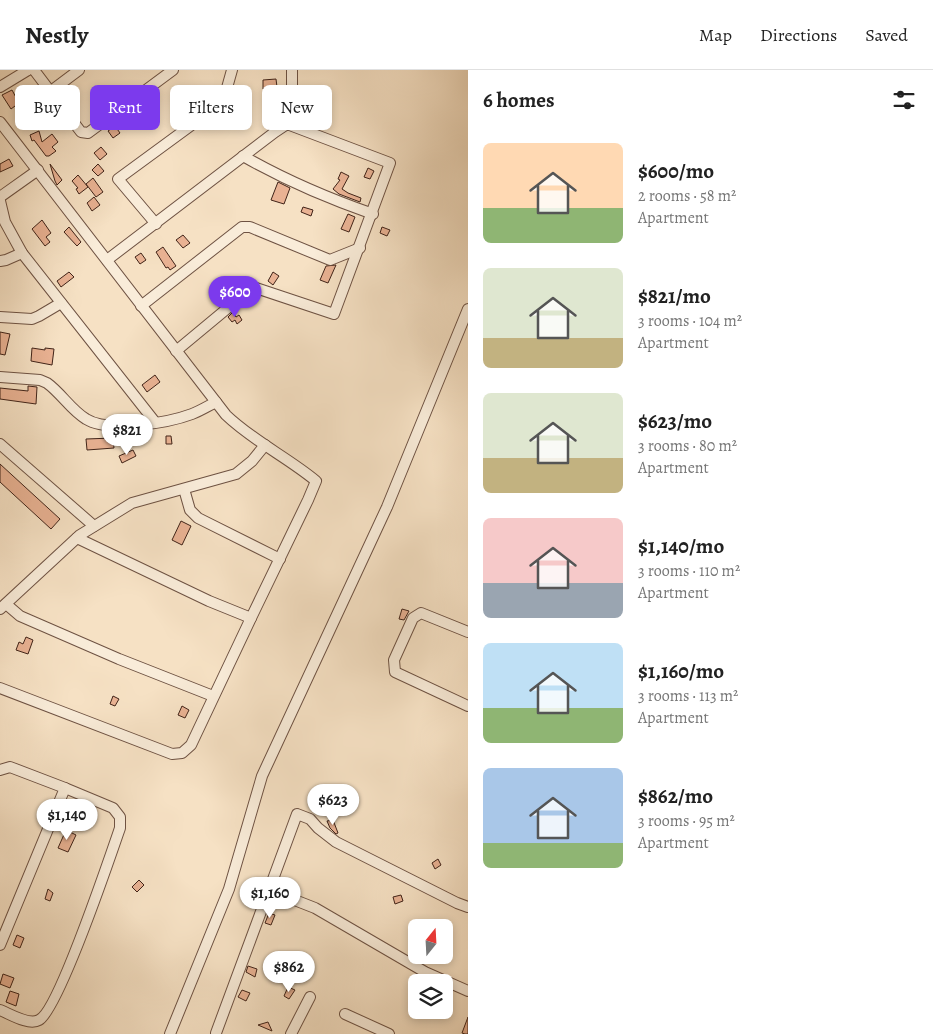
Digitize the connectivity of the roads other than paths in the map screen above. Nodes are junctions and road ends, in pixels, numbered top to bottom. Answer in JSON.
{"nodes":[{"id":1,"x":28,"y":70,"type":"edge"},
{"id":2,"x":34,"y":70,"type":"edge"},
{"id":3,"x":79,"y":70,"type":"edge"},
{"id":4,"x":173,"y":70,"type":"edge"},
{"id":5,"x":232,"y":70,"type":"edge"},
{"id":6,"x":292,"y":70,"type":"edge"},
{"id":7,"x":46,"y":85,"type":"edge"},
{"id":8,"x":59,"y":85,"type":"edge"},
{"id":9,"x":292,"y":85,"type":"edge"},
{"id":10,"x":0,"y":87,"type":"edge"},
{"id":11,"x":0,"y":122,"type":"edge"},
{"id":12,"x":80,"y":129,"type":"edge"},
{"id":13,"x":280,"y":130,"type":"edge"},
{"id":14,"x":304,"y":130,"type":"edge"},
{"id":15,"x":243,"y":156,"type":"junction"},
{"id":16,"x":38,"y":170,"type":"junction"},
{"id":17,"x":0,"y":197,"type":"edge"},
{"id":18,"x":0,"y":201,"type":"edge"},
{"id":19,"x":372,"y":214,"type":"junction"},
{"id":20,"x":156,"y":224,"type":"junction"},
{"id":21,"x":360,"y":248,"type":"junction"},
{"id":22,"x":22,"y":253,"type":"junction"},
{"id":23,"x":107,"y":260,"type":"junction"},
{"id":24,"x":0,"y":261,"type":"edge"},
{"id":25,"x":61,"y":303,"type":"junction"},
{"id":26,"x":141,"y":306,"type":"junction"},
{"id":27,"x":468,"y":309,"type":"edge"},
{"id":28,"x":0,"y":317,"type":"edge"},
{"id":29,"x":176,"y":350,"type":"junction"},
{"id":30,"x":0,"y":377,"type":"edge"},
{"id":31,"x":216,"y":402,"type":"junction"},
{"id":32,"x":155,"y":422,"type":"junction"},
{"id":33,"x":0,"y":444,"type":"edge"},
{"id":34,"x":265,"y":445,"type":"junction"},
{"id":35,"x":184,"y":490,"type":"junction"},
{"id":36,"x":94,"y":526,"type":"junction"},
{"id":37,"x":77,"y":538,"type":"junction"},
{"id":38,"x":280,"y":559,"type":"junction"},
{"id":39,"x":3,"y":606,"type":"edge"},
{"id":40,"x":250,"y":618,"type":"junction"},
{"id":41,"x":468,"y":632,"type":"edge"},
{"id":42,"x":0,"y":688,"type":"edge"},
{"id":43,"x":213,"y":696,"type":"junction"},
{"id":44,"x":468,"y":706,"type":"edge"},
{"id":45,"x":0,"y":770,"type":"edge"},
{"id":46,"x":65,"y":788,"type":"junction"},
{"id":47,"x":269,"y":890,"type":"junction"},
{"id":48,"x":468,"y":907,"type":"edge"},
{"id":49,"x":0,"y":945,"type":"edge"},
{"id":50,"x":468,"y":991,"type":"edge"},
{"id":51,"x":310,"y":997,"type":"dead end"},
{"id":52,"x":0,"y":1010,"type":"edge"},
{"id":53,"x":345,"y":1014,"type":"dead end"},
{"id":54,"x":170,"y":1034,"type":"edge"},
{"id":55,"x":217,"y":1034,"type":"edge"},
{"id":56,"x":291,"y":1034,"type":"edge"},
{"id":57,"x":389,"y":1034,"type":"edge"}],
"edges":[{"from":1,"to":10,"type":"street"},
{"from":2,"to":7,"type":"street"},
{"from":3,"to":8,"type":"street"},
{"from":4,"to":12,"type":"street"},
{"from":5,"to":20,"type":"street"},
{"from":6,"to":9,"type":"street"},
{"from":11,"to":16,"type":"street"},
{"from":13,"to":15,"type":"street"},
{"from":14,"to":19,"type":"street"},
{"from":15,"to":19,"type":"street"},
{"from":15,"to":20,"type":"street"},
{"from":16,"to":17,"type":"street"},
{"from":16,"to":23,"type":"street"},
{"from":18,"to":22,"type":"street"},
{"from":19,"to":21,"type":"street"},
{"from":20,"to":23,"type":"street"},
{"from":21,"to":26,"type":"street"},
{"from":21,"to":29,"type":"street"},
{"from":22,"to":24,"type":"street"},
{"from":22,"to":25,"type":"street"},
{"from":23,"to":26,"type":"street"},
{"from":25,"to":28,"type":"street"},
{"from":25,"to":32,"type":"street"},
{"from":26,"to":29,"type":"street"},
{"from":27,"to":54,"type":"street"},
{"from":29,"to":31,"type":"street"},
{"from":30,"to":32,"type":"street"},
{"from":31,"to":32,"type":"street"},
{"from":31,"to":34,"type":"street"},
{"from":33,"to":36,"type":"street"},
{"from":34,"to":35,"type":"street"},
{"from":34,"to":38,"type":"street"},
{"from":35,"to":36,"type":"street"},
{"from":35,"to":38,"type":"street"},
{"from":36,"to":37,"type":"street"},
{"from":37,"to":39,"type":"street"},
{"from":37,"to":40,"type":"street"},
{"from":38,"to":40,"type":"street"},
{"from":39,"to":43,"type":"street"},
{"from":40,"to":43,"type":"street"},
{"from":41,"to":44,"type":"street"},
{"from":42,"to":43,"type":"street"},
{"from":45,"to":46,"type":"street"},
{"from":46,"to":49,"type":"street"},
{"from":46,"to":52,"type":"street"},
{"from":47,"to":48,"type":"street"},
{"from":47,"to":50,"type":"street"},
{"from":47,"to":55,"type":"street"},
{"from":51,"to":56,"type":"street"},
{"from":53,"to":57,"type":"street"}]}
